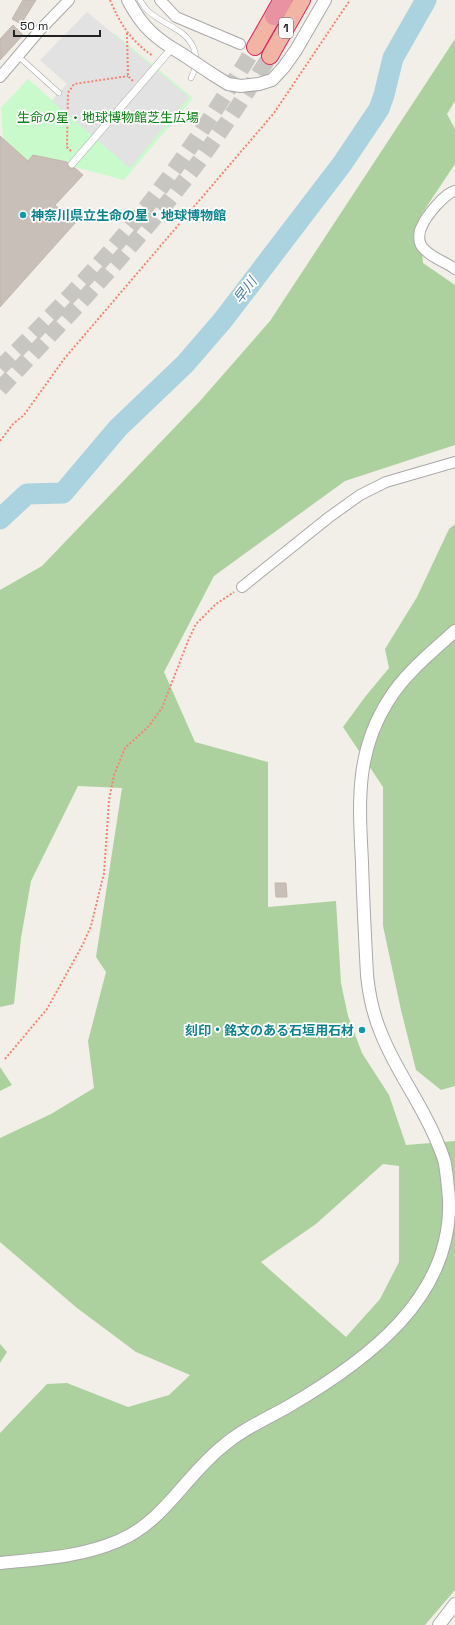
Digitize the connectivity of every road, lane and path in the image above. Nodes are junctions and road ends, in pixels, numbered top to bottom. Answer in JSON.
{"nodes":[{"id":1,"x":69,"y":0,"type":"edge"},
{"id":2,"x":110,"y":0,"type":"edge"},
{"id":3,"x":128,"y":0,"type":"edge"},
{"id":4,"x":140,"y":0,"type":"edge"},
{"id":5,"x":160,"y":0,"type":"edge"},
{"id":6,"x":283,"y":0,"type":"edge"},
{"id":7,"x":302,"y":0,"type":"edge"},
{"id":8,"x":325,"y":0,"type":"edge"},
{"id":9,"x":350,"y":0,"type":"edge"},
{"id":10,"x":274,"y":16,"type":"joint"},
{"id":11,"x":127,"y":32,"type":"junction"},
{"id":12,"x":247,"y":46,"type":"joint"},
{"id":13,"x":177,"y":51,"type":"junction"},
{"id":14,"x":18,"y":56,"type":"junction"},
{"id":15,"x":270,"y":56,"type":"tunnel mouth"},
{"id":16,"x":160,"y":61,"type":"junction"},
{"id":17,"x":128,"y":76,"type":"junction"},
{"id":18,"x":0,"y":77,"type":"edge"},
{"id":19,"x":191,"y":78,"type":"dead end"},
{"id":20,"x":138,"y":86,"type":"junction"},
{"id":21,"x":59,"y":93,"type":"dead end"},
{"id":22,"x":77,"y":158,"type":"junction"},
{"id":23,"x":72,"y":164,"type":"dead end"},
{"id":24,"x":455,"y":191,"type":"edge"},
{"id":25,"x":455,"y":269,"type":"edge"},
{"id":26,"x":0,"y":441,"type":"edge"},
{"id":27,"x":455,"y":462,"type":"edge"},
{"id":28,"x":242,"y":587,"type":"joint"},
{"id":29,"x":455,"y":630,"type":"edge"},
{"id":30,"x":5,"y":1059,"type":"dead end"},
{"id":31,"x":0,"y":1563,"type":"edge"},
{"id":32,"x":455,"y":1604,"type":"edge"},
{"id":33,"x":443,"y":1620,"type":"edge"}],
"edges":[{"from":1,"to":14,"type":"street"},
{"from":2,"to":11,"type":"path"},
{"from":3,"to":13,"type":"street"},
{"from":4,"to":19,"type":"lane"},
{"from":5,"to":12,"type":"street"},
{"from":6,"to":10,"type":"highway","number":"1"},
{"from":7,"to":15,"type":"highway","number":"1"},
{"from":8,"to":13,"type":"street","bridge":true},
{"from":9,"to":26,"type":"path"},
{"from":10,"to":12,"type":"highway","number":"1"},
{"from":11,"to":16,"type":"path"},
{"from":11,"to":17,"type":"path"},
{"from":13,"to":16,"type":"street"},
{"from":14,"to":18,"type":"street"},
{"from":14,"to":21,"type":"lane"},
{"from":16,"to":20,"type":"street"},
{"from":17,"to":20,"type":"path"},
{"from":17,"to":22,"type":"path"},
{"from":20,"to":22,"type":"street"},
{"from":22,"to":23,"type":"street"},
{"from":24,"to":25,"type":"street"},
{"from":27,"to":28,"type":"street"},
{"from":28,"to":30,"type":"path"},
{"from":29,"to":31,"type":"street"},
{"from":32,"to":33,"type":"street"}]}
